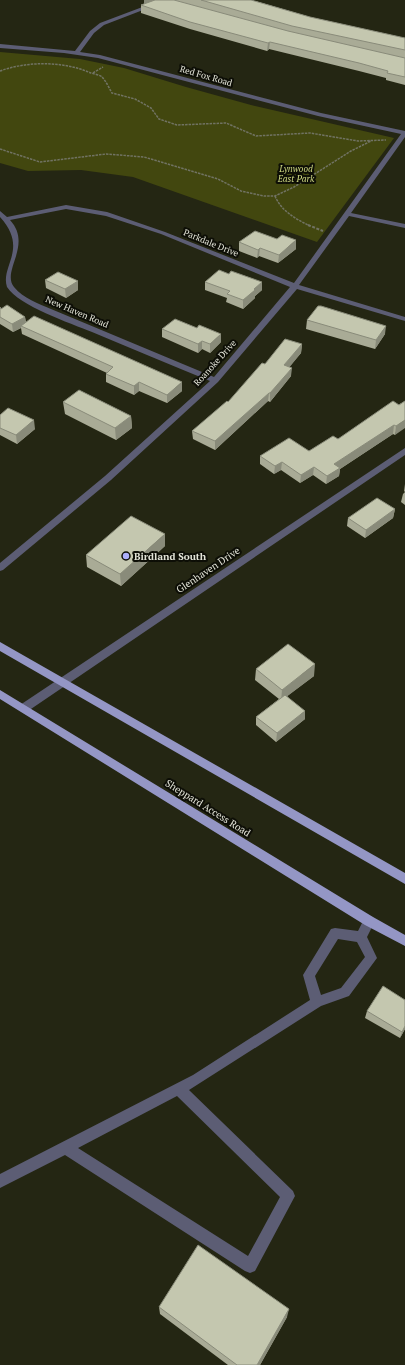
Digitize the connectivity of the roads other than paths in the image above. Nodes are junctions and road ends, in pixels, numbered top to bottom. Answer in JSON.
{"nodes":[{"id":1,"x":166,"y":1,"type":"edge"},
{"id":2,"x":0,"y":46,"type":"edge"},
{"id":3,"x":76,"y":53,"type":"junction"},
{"id":4,"x":404,"y":135,"type":"edge"},
{"id":5,"x":0,"y":213,"type":"edge"},
{"id":6,"x":347,"y":214,"type":"junction"},
{"id":7,"x":7,"y":219,"type":"junction"},
{"id":8,"x":405,"y":226,"type":"edge"},
{"id":9,"x":295,"y":286,"type":"junction"},
{"id":10,"x":405,"y":319,"type":"edge"},
{"id":11,"x":215,"y":380,"type":"junction"},
{"id":12,"x":405,"y":451,"type":"edge"},
{"id":13,"x":0,"y":568,"type":"edge"},
{"id":14,"x":0,"y":646,"type":"edge"},
{"id":15,"x":63,"y":682,"type":"junction"},
{"id":16,"x":0,"y":694,"type":"edge"},
{"id":17,"x":24,"y":708,"type":"junction"},
{"id":18,"x":405,"y":879,"type":"edge"},
{"id":19,"x":370,"y":921,"type":"junction"},
{"id":20,"x":361,"y":937,"type":"junction"},
{"id":21,"x":405,"y":941,"type":"edge"},
{"id":22,"x":317,"y":1002,"type":"junction"},
{"id":23,"x":179,"y":1089,"type":"junction"},
{"id":24,"x":65,"y":1147,"type":"junction"},
{"id":25,"x":0,"y":1181,"type":"edge"}],
"edges":[{"from":1,"to":3,"type":"street"},
{"from":2,"to":3,"type":"street","name":"Red Fox Road"},
{"from":3,"to":4,"type":"street","name":"Red Fox Road"},
{"from":4,"to":6,"type":"street","name":"Roanoke Drive"},
{"from":5,"to":7,"type":"street","name":"New Haven Road"},
{"from":6,"to":8,"type":"street"},
{"from":6,"to":9,"type":"street","name":"Roanoke Drive"},
{"from":7,"to":9,"type":"street","name":"Parkdale Drive"},
{"from":7,"to":11,"type":"street","name":"New Haven Road"},
{"from":9,"to":10,"type":"street","name":"Parkdale Drive"},
{"from":9,"to":11,"type":"street","name":"Roanoke Drive"},
{"from":11,"to":13,"type":"street","name":"Roanoke Drive"},
{"from":12,"to":15,"type":"street","name":"Glenhaven Drive"},
{"from":14,"to":15,"type":"main road"},
{"from":15,"to":17,"type":"street","name":"Glenhaven Drive"},
{"from":15,"to":18,"type":"main road"},
{"from":16,"to":17,"type":"main road","name":"Sheppard Access Road"},
{"from":17,"to":19,"type":"main road","name":"Sheppard Access Road"},
{"from":19,"to":20,"type":"street"},
{"from":19,"to":21,"type":"main road","name":"Sheppard Access Road"},
{"from":20,"to":22,"type":"street"},
{"from":20,"to":22,"type":"street"},
{"from":22,"to":23,"type":"street"},
{"from":23,"to":24,"type":"street"},
{"from":23,"to":24,"type":"street"},
{"from":24,"to":25,"type":"street"}]}
